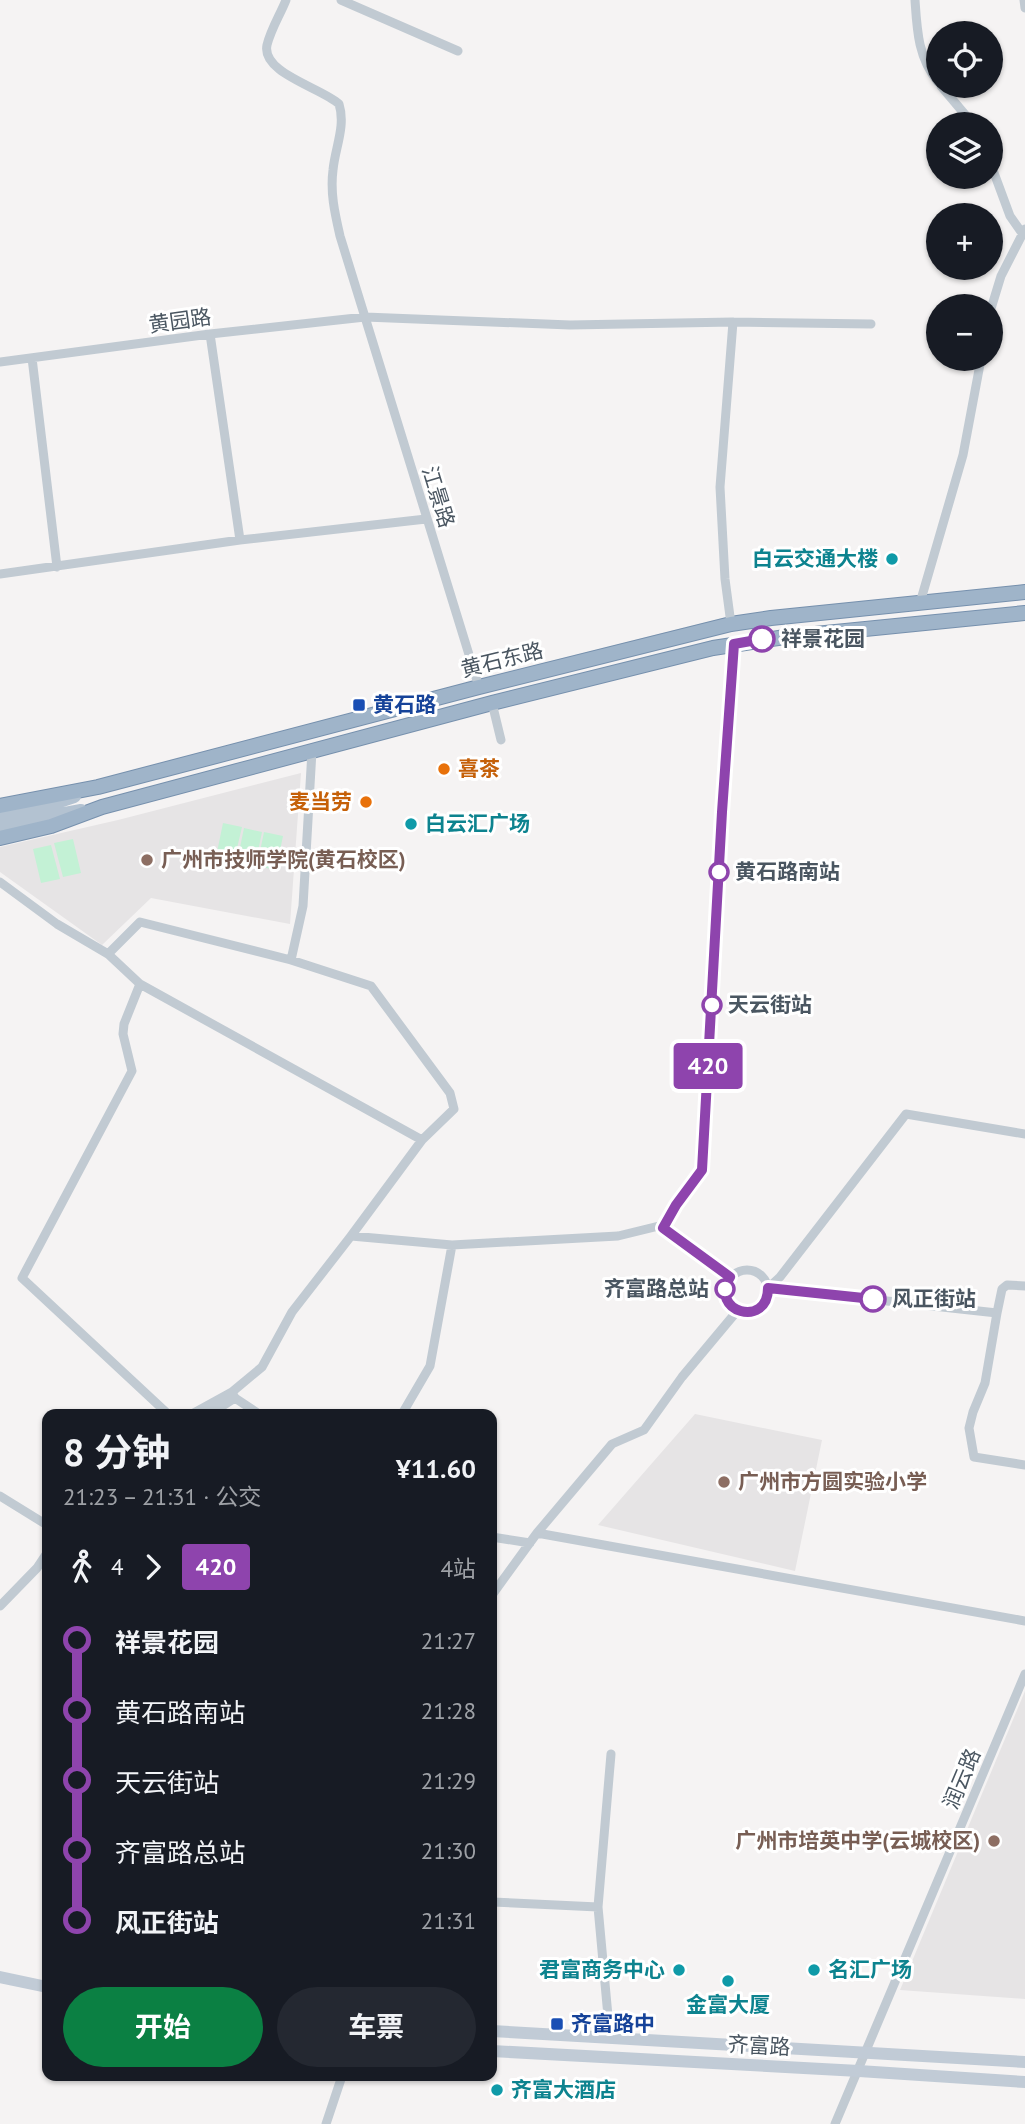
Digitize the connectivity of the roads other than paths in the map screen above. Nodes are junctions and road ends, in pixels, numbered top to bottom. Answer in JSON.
{"nodes":[{"id":1,"x":286,"y":0,"type":"edge"},
{"id":2,"x":341,"y":0,"type":"edge"},
{"id":3,"x":915,"y":0,"type":"edge"},
{"id":4,"x":1024,"y":0,"type":"edge"},
{"id":5,"x":1025,"y":8,"type":"edge"},
{"id":6,"x":458,"y":51,"type":"dead end"},
{"id":7,"x":926,"y":64,"type":"edge"},
{"id":8,"x":951,"y":98,"type":"edge"},
{"id":9,"x":963,"y":112,"type":"edge"},
{"id":10,"x":1000,"y":189,"type":"edge"},
{"id":11,"x":1023,"y":231,"type":"edge"},
{"id":12,"x":996,"y":294,"type":"edge"},
{"id":13,"x":365,"y":317,"type":"junction"},
{"id":14,"x":733,"y":322,"type":"junction"},
{"id":15,"x":871,"y":324,"type":"dead end"},
{"id":16,"x":210,"y":334,"type":"junction"},
{"id":17,"x":32,"y":358,"type":"junction"},
{"id":18,"x":0,"y":362,"type":"edge"},
{"id":19,"x":979,"y":371,"type":"edge"},
{"id":20,"x":426,"y":519,"type":"junction"},
{"id":21,"x":240,"y":540,"type":"junction"},
{"id":22,"x":57,"y":567,"type":"junction"},
{"id":23,"x":0,"y":574,"type":"edge"},
{"id":24,"x":1025,"y":592,"type":"edge"},
{"id":25,"x":919,"y":603,"type":"junction"},
{"id":26,"x":1025,"y":613,"type":"edge"},
{"id":27,"x":1025,"y":620,"type":"edge"},
{"id":28,"x":731,"y":624,"type":"junction"},
{"id":29,"x":734,"y":644,"type":"junction"},
{"id":30,"x":479,"y":687,"type":"junction"},
{"id":31,"x":492,"y":703,"type":"junction"},
{"id":32,"x":501,"y":740,"type":"dead end"},
{"id":33,"x":312,"y":751,"type":"junction"},
{"id":34,"x":98,"y":787,"type":"junction"},
{"id":35,"x":0,"y":806,"type":"edge"},
{"id":36,"x":102,"y":807,"type":"junction"},
{"id":37,"x":0,"y":817,"type":"edge"},
{"id":38,"x":0,"y":827,"type":"edge"},
{"id":39,"x":0,"y":838,"type":"edge"},
{"id":40,"x":0,"y":882,"type":"edge"},
{"id":41,"x":108,"y":954,"type":"junction"},
{"id":42,"x":291,"y":960,"type":"junction"},
{"id":43,"x":140,"y":984,"type":"junction"},
{"id":44,"x":1025,"y":1134,"type":"edge"},
{"id":45,"x":422,"y":1140,"type":"junction"},
{"id":46,"x":663,"y":1225,"type":"junction"},
{"id":47,"x":351,"y":1236,"type":"junction"},
{"id":48,"x":452,"y":1245,"type":"junction"},
{"id":49,"x":730,"y":1277,"type":"junction"},
{"id":50,"x":1025,"y":1286,"type":"edge"},
{"id":51,"x":768,"y":1288,"type":"junction"},
{"id":52,"x":738,"y":1310,"type":"junction"},
{"id":53,"x":997,"y":1313,"type":"junction"},
{"id":54,"x":233,"y":1395,"type":"junction"},
{"id":55,"x":163,"y":1409,"type":"edge"},
{"id":56,"x":203,"y":1409,"type":"edge"},
{"id":57,"x":216,"y":1409,"type":"edge"},
{"id":58,"x":252,"y":1409,"type":"edge"},
{"id":59,"x":405,"y":1409,"type":"edge"},
{"id":60,"x":1025,"y":1465,"type":"edge"},
{"id":61,"x":0,"y":1496,"type":"edge"},
{"id":62,"x":42,"y":1522,"type":"edge"},
{"id":63,"x":537,"y":1533,"type":"junction"},
{"id":64,"x":497,"y":1538,"type":"edge"},
{"id":65,"x":530,"y":1543,"type":"junction"},
{"id":66,"x":42,"y":1560,"type":"edge"},
{"id":67,"x":497,"y":1588,"type":"edge"},
{"id":68,"x":0,"y":1606,"type":"edge"},
{"id":69,"x":1025,"y":1621,"type":"edge"},
{"id":70,"x":1025,"y":1674,"type":"edge"},
{"id":71,"x":611,"y":1754,"type":"dead end"},
{"id":72,"x":497,"y":1902,"type":"edge"},
{"id":73,"x":598,"y":1907,"type":"junction"},
{"id":74,"x":0,"y":1969,"type":"edge"},
{"id":75,"x":42,"y":1977,"type":"edge"},
{"id":76,"x":0,"y":1978,"type":"edge"},
{"id":77,"x":42,"y":1986,"type":"edge"},
{"id":78,"x":497,"y":2031,"type":"edge"},
{"id":79,"x":610,"y":2038,"type":"junction"},
{"id":80,"x":497,"y":2051,"type":"edge"},
{"id":81,"x":866,"y":2053,"type":"junction"},
{"id":82,"x":1025,"y":2062,"type":"edge"},
{"id":83,"x":859,"y":2071,"type":"junction"},
{"id":84,"x":340,"y":2081,"type":"edge"},
{"id":85,"x":1025,"y":2082,"type":"edge"},
{"id":86,"x":326,"y":2124,"type":"edge"},
{"id":87,"x":835,"y":2124,"type":"edge"}],
"edges":[{"from":1,"to":13,"type":"street","name":"江景路"},
{"from":2,"to":6,"type":"street"},
{"from":3,"to":7,"type":"street"},
{"from":4,"to":5,"type":"street"},
{"from":8,"to":9,"type":"street"},
{"from":10,"to":11,"type":"street"},
{"from":11,"to":12,"type":"street"},
{"from":13,"to":14,"type":"street","name":"黄园路"},
{"from":13,"to":16,"type":"street","name":"黄园路"},
{"from":13,"to":20,"type":"street","name":"江景路"},
{"from":14,"to":15,"type":"street","name":"黄园路"},
{"from":14,"to":28,"type":"street"},
{"from":16,"to":17,"type":"street","name":"黄园路"},
{"from":16,"to":21,"type":"street"},
{"from":17,"to":18,"type":"street","name":"黄园路"},
{"from":17,"to":22,"type":"street"},
{"from":19,"to":25,"type":"street"},
{"from":20,"to":21,"type":"street"},
{"from":20,"to":30,"type":"street","name":"江景路"},
{"from":21,"to":22,"type":"street"},
{"from":22,"to":23,"type":"street"},
{"from":24,"to":25,"type":"highway","name":"黄石东路"},
{"from":25,"to":28,"type":"highway","name":"黄石东路"},
{"from":26,"to":27,"type":"street"},
{"from":26,"to":29,"type":"highway","name":"黄石东路"},
{"from":28,"to":30,"type":"highway","name":"黄石东路"},
{"from":29,"to":31,"type":"highway","name":"黄石东路"},
{"from":29,"to":46,"type":"street"},
{"from":30,"to":34,"type":"highway","name":"黄石东路"},
{"from":31,"to":32,"type":"street"},
{"from":31,"to":33,"type":"highway","name":"黄石东路"},
{"from":33,"to":36,"type":"highway","name":"黄石东路"},
{"from":33,"to":42,"type":"street"},
{"from":34,"to":35,"type":"highway"},
{"from":34,"to":37,"type":"main road","name":"黄石东路"},
{"from":36,"to":38,"type":"main road","name":"黄石东路"},
{"from":36,"to":39,"type":"highway"},
{"from":40,"to":41,"type":"street"},
{"from":41,"to":42,"type":"street"},
{"from":41,"to":43,"type":"street"},
{"from":42,"to":45,"type":"street"},
{"from":43,"to":45,"type":"street"},
{"from":43,"to":55,"type":"street"},
{"from":44,"to":51,"type":"street"},
{"from":45,"to":47,"type":"street"},
{"from":46,"to":48,"type":"street"},
{"from":46,"to":49,"type":"street"},
{"from":47,"to":48,"type":"street"},
{"from":47,"to":54,"type":"street"},
{"from":48,"to":59,"type":"street"},
{"from":49,"to":51,"type":"street"},
{"from":49,"to":52,"type":"street"},
{"from":50,"to":53,"type":"street"},
{"from":51,"to":52,"type":"street"},
{"from":51,"to":53,"type":"street"},
{"from":52,"to":63,"type":"street"},
{"from":53,"to":60,"type":"street"},
{"from":54,"to":56,"type":"street"},
{"from":54,"to":57,"type":"street"},
{"from":54,"to":58,"type":"street"},
{"from":61,"to":62,"type":"street"},
{"from":63,"to":65,"type":"street"},
{"from":63,"to":69,"type":"street"},
{"from":64,"to":65,"type":"street"},
{"from":65,"to":67,"type":"street"},
{"from":66,"to":68,"type":"street"},
{"from":70,"to":81,"type":"street","name":"润云路"},
{"from":71,"to":73,"type":"street"},
{"from":72,"to":73,"type":"street"},
{"from":73,"to":79,"type":"street"},
{"from":74,"to":75,"type":"main road"},
{"from":76,"to":77,"type":"main road"},
{"from":78,"to":79,"type":"main road","name":"齐富路"},
{"from":79,"to":81,"type":"main road","name":"齐富路"},
{"from":80,"to":83,"type":"main road","name":"齐富路"},
{"from":81,"to":82,"type":"main road","name":"齐富路"},
{"from":81,"to":83,"type":"street","name":"润云路"},
{"from":83,"to":85,"type":"main road","name":"齐富路"},
{"from":83,"to":87,"type":"street","name":"润云路"},
{"from":84,"to":86,"type":"street"}]}
